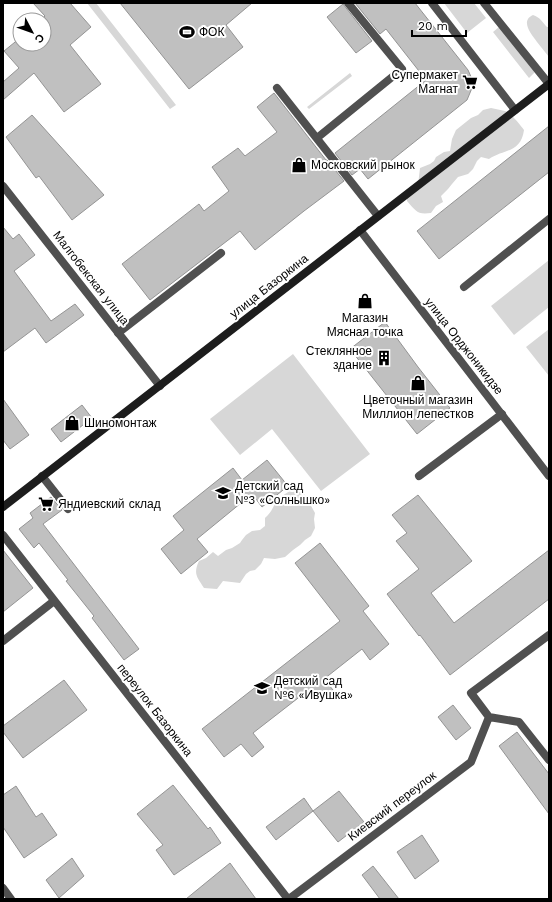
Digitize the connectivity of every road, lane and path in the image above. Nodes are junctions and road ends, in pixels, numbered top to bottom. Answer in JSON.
{"nodes":[{"id":1,"x":348,"y":3,"type":"edge"},
{"id":2,"x":432,"y":3,"type":"edge"},
{"id":3,"x":484,"y":3,"type":"edge"},
{"id":4,"x":549,"y":84,"type":"edge"},
{"id":5,"x":277,"y":88,"type":"dead end"},
{"id":6,"x":515,"y":110,"type":"junction"},
{"id":7,"x":317,"y":138,"type":"junction"},
{"id":8,"x":3,"y":186,"type":"edge"},
{"id":9,"x":378,"y":216,"type":"junction"},
{"id":10,"x":549,"y":219,"type":"edge"},
{"id":11,"x":360,"y":230,"type":"junction"},
{"id":12,"x":221,"y":253,"type":"dead end"},
{"id":13,"x":464,"y":287,"type":"dead end"},
{"id":14,"x":118,"y":332,"type":"junction"},
{"id":15,"x":160,"y":386,"type":"junction"},
{"id":16,"x":502,"y":414,"type":"junction"},
{"id":17,"x":42,"y":476,"type":"junction"},
{"id":18,"x":419,"y":476,"type":"dead end"},
{"id":19,"x":549,"y":476,"type":"edge"},
{"id":20,"x":3,"y":507,"type":"edge"},
{"id":21,"x":68,"y":509,"type":"dead end"},
{"id":22,"x":3,"y":535,"type":"edge"},
{"id":23,"x":54,"y":601,"type":"junction"},
{"id":24,"x":549,"y":635,"type":"edge"},
{"id":25,"x":3,"y":641,"type":"edge"},
{"id":26,"x":490,"y":717,"type":"junction"},
{"id":27,"x":549,"y":760,"type":"edge"},
{"id":28,"x":3,"y":888,"type":"edge"},
{"id":29,"x":11,"y":899,"type":"edge"},
{"id":30,"x":288,"y":899,"type":"edge"}],
"edges":[{"from":1,"to":7,"type":"street"},
{"from":2,"to":6,"type":"street"},
{"from":3,"to":4,"type":"street"},
{"from":4,"to":6,"type":"street","name":"улица Базоркина"},
{"from":5,"to":7,"type":"street"},
{"from":6,"to":9,"type":"street","name":"улица Базоркина"},
{"from":7,"to":9,"type":"street"},
{"from":8,"to":14,"type":"street","name":"Малгобекская улица"},
{"from":9,"to":11,"type":"street","name":"улица Базоркина"},
{"from":10,"to":13,"type":"street"},
{"from":11,"to":15,"type":"street","name":"улица Базоркина"},
{"from":11,"to":16,"type":"street","name":"улица Орджоникидзе"},
{"from":12,"to":14,"type":"street"},
{"from":14,"to":15,"type":"street","name":"Малгобекская улица"},
{"from":15,"to":17,"type":"street","name":"улица Базоркина"},
{"from":16,"to":18,"type":"street"},
{"from":16,"to":19,"type":"street","name":"улица Орджоникидзе"},
{"from":17,"to":20,"type":"street","name":"улица Базоркина"},
{"from":17,"to":21,"type":"street"},
{"from":22,"to":23,"type":"street","name":"переулок Базоркина"},
{"from":23,"to":25,"type":"street"},
{"from":23,"to":30,"type":"street","name":"переулок Базоркина"},
{"from":24,"to":26,"type":"street"},
{"from":26,"to":27,"type":"street"},
{"from":26,"to":30,"type":"street","name":"Киевский переулок"},
{"from":28,"to":29,"type":"street"}]}
